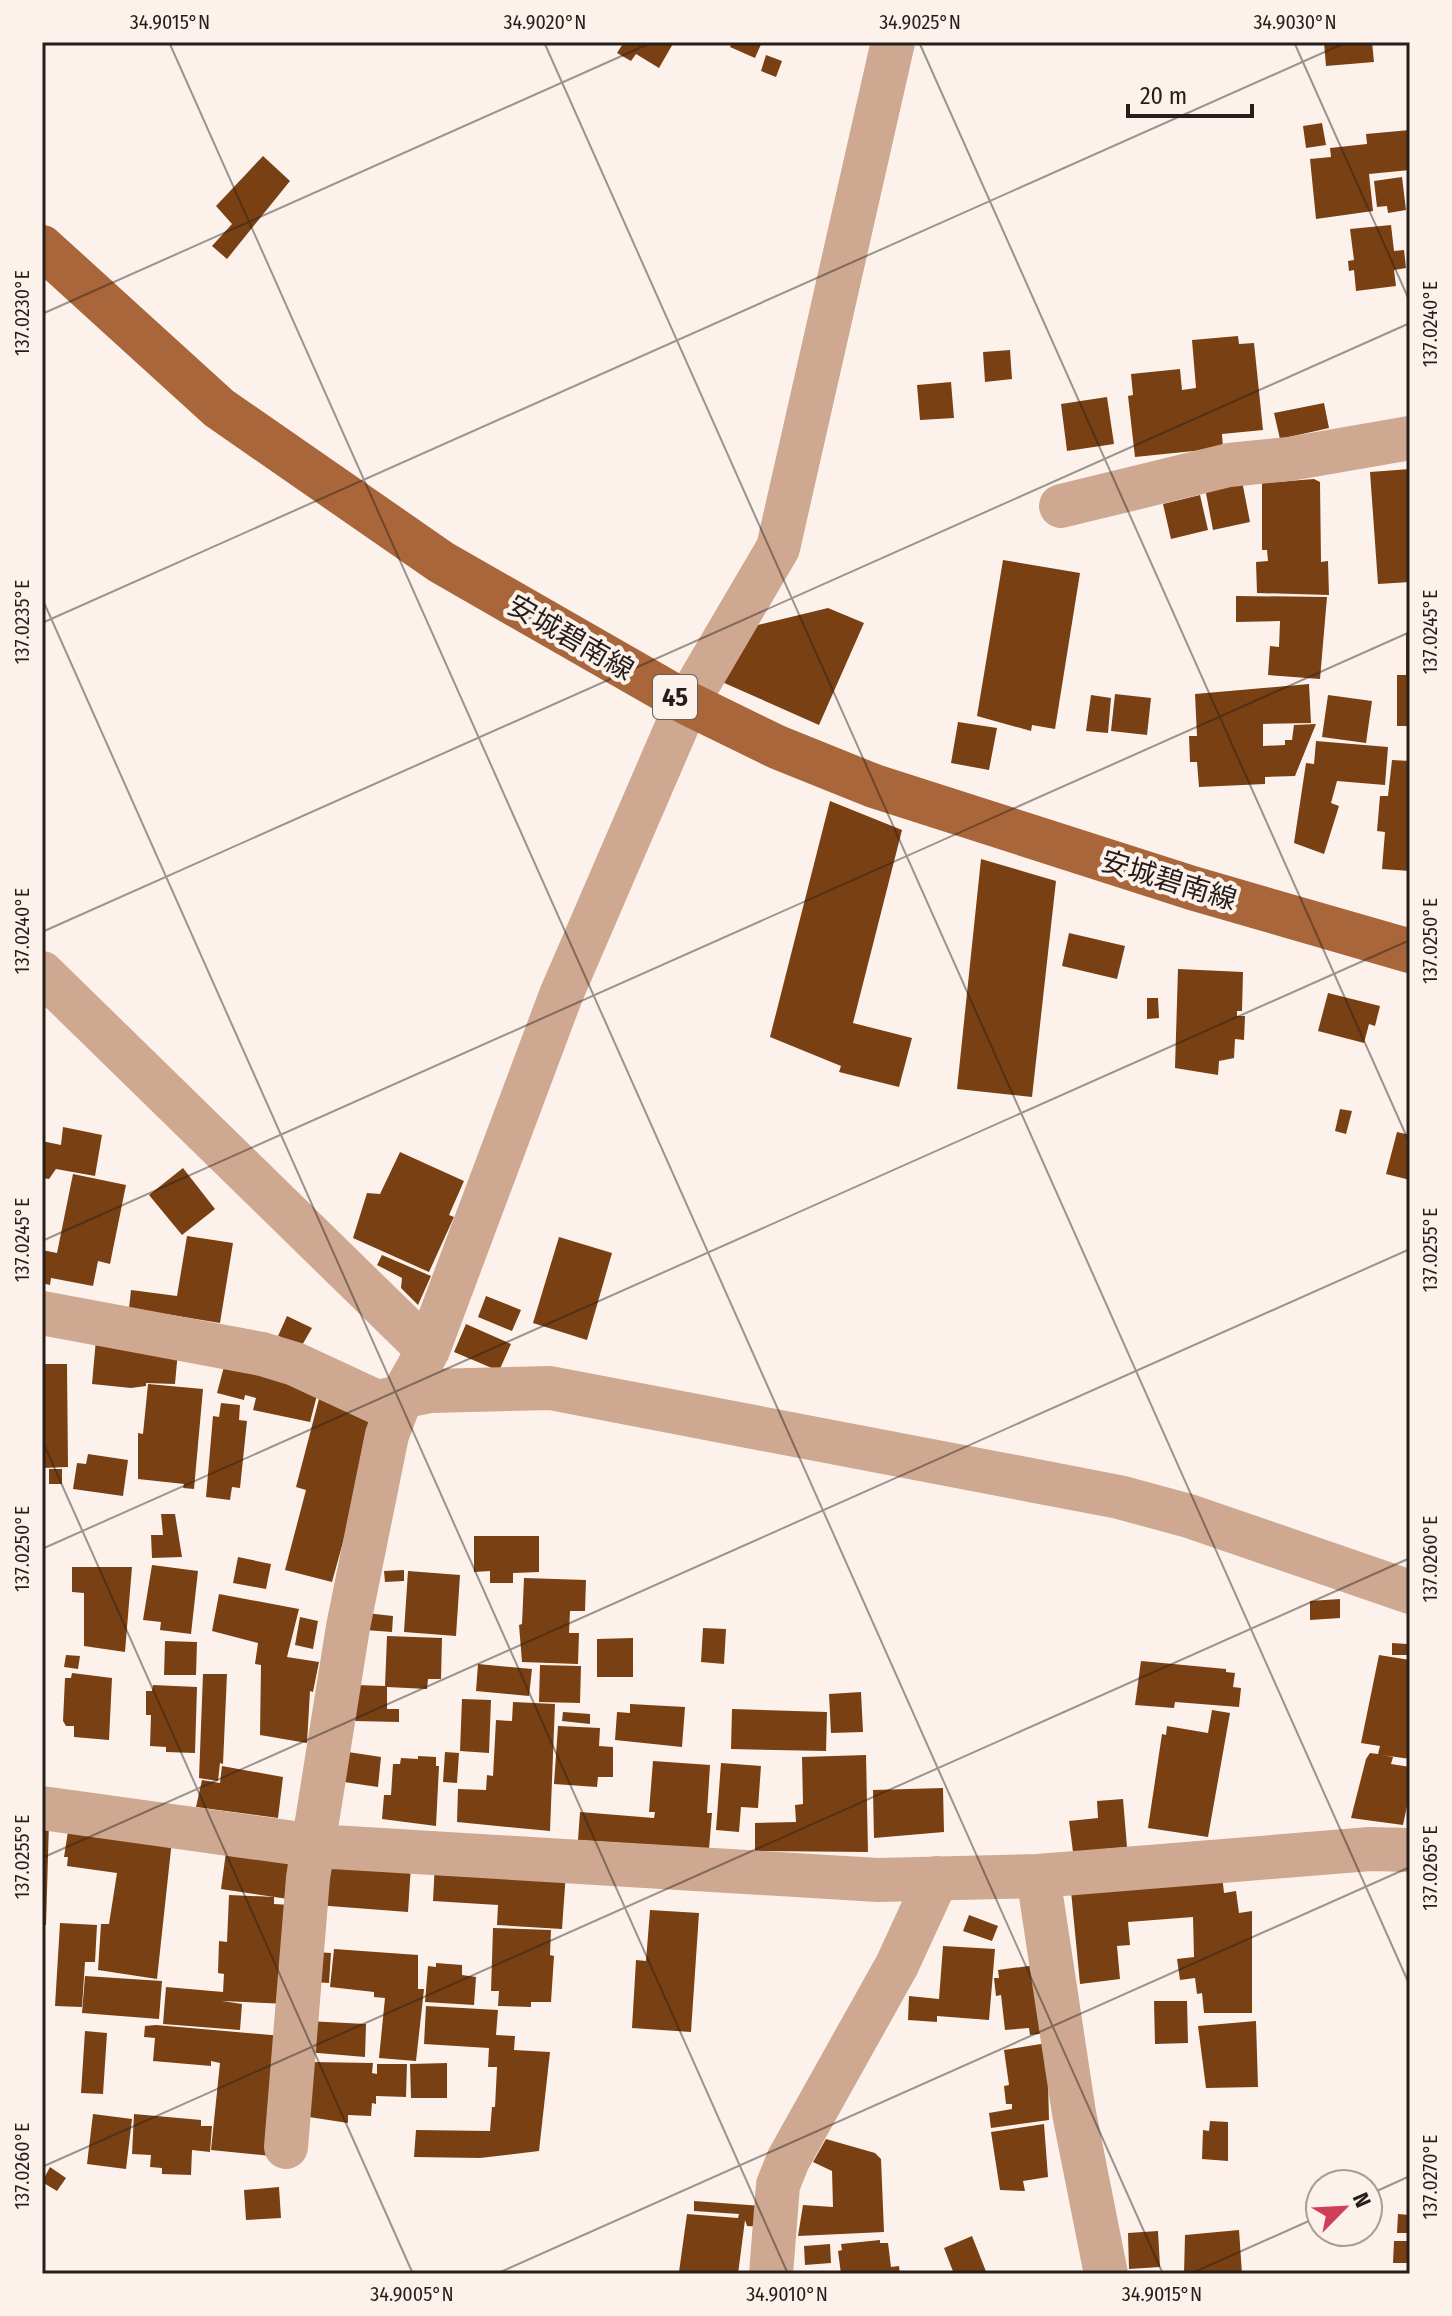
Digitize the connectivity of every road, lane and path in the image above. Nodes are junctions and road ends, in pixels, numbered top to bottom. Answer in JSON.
{"nodes":[{"id":1,"x":893,"y":42,"type":"edge"},
{"id":2,"x":42,"y":247,"type":"edge"},
{"id":3,"x":1410,"y":438,"type":"edge"},
{"id":4,"x":1061,"y":506,"type":"dead end"},
{"id":5,"x":687,"y":703,"type":"junction"},
{"id":6,"x":1410,"y":951,"type":"edge"},
{"id":7,"x":42,"y":973,"type":"edge"},
{"id":8,"x":42,"y":1313,"type":"edge"},
{"id":9,"x":428,"y":1350,"type":"junction"},
{"id":10,"x":400,"y":1400,"type":"junction"},
{"id":11,"x":1410,"y":1592,"type":"edge"},
{"id":12,"x":42,"y":1808,"type":"edge"},
{"id":13,"x":316,"y":1846,"type":"junction"},
{"id":14,"x":1410,"y":1850,"type":"edge"},
{"id":15,"x":1038,"y":1876,"type":"junction"},
{"id":16,"x":937,"y":1878,"type":"junction"},
{"id":17,"x":286,"y":2147,"type":"dead end"},
{"id":18,"x":771,"y":2274,"type":"edge"},
{"id":19,"x":1106,"y":2274,"type":"edge"}],
"edges":[{"from":1,"to":5,"type":"street"},
{"from":2,"to":5,"type":"main road","name":"安城碧南線","number":"45"},
{"from":3,"to":4,"type":"street"},
{"from":5,"to":6,"type":"main road","name":"安城碧南線","number":"45"},
{"from":5,"to":9,"type":"street"},
{"from":7,"to":9,"type":"street"},
{"from":8,"to":10,"type":"street"},
{"from":9,"to":10,"type":"street"},
{"from":10,"to":11,"type":"street"},
{"from":10,"to":13,"type":"street"},
{"from":12,"to":13,"type":"street"},
{"from":13,"to":16,"type":"street"},
{"from":13,"to":17,"type":"street"},
{"from":14,"to":15,"type":"street"},
{"from":15,"to":16,"type":"street"},
{"from":15,"to":19,"type":"street"},
{"from":16,"to":18,"type":"street"}]}
